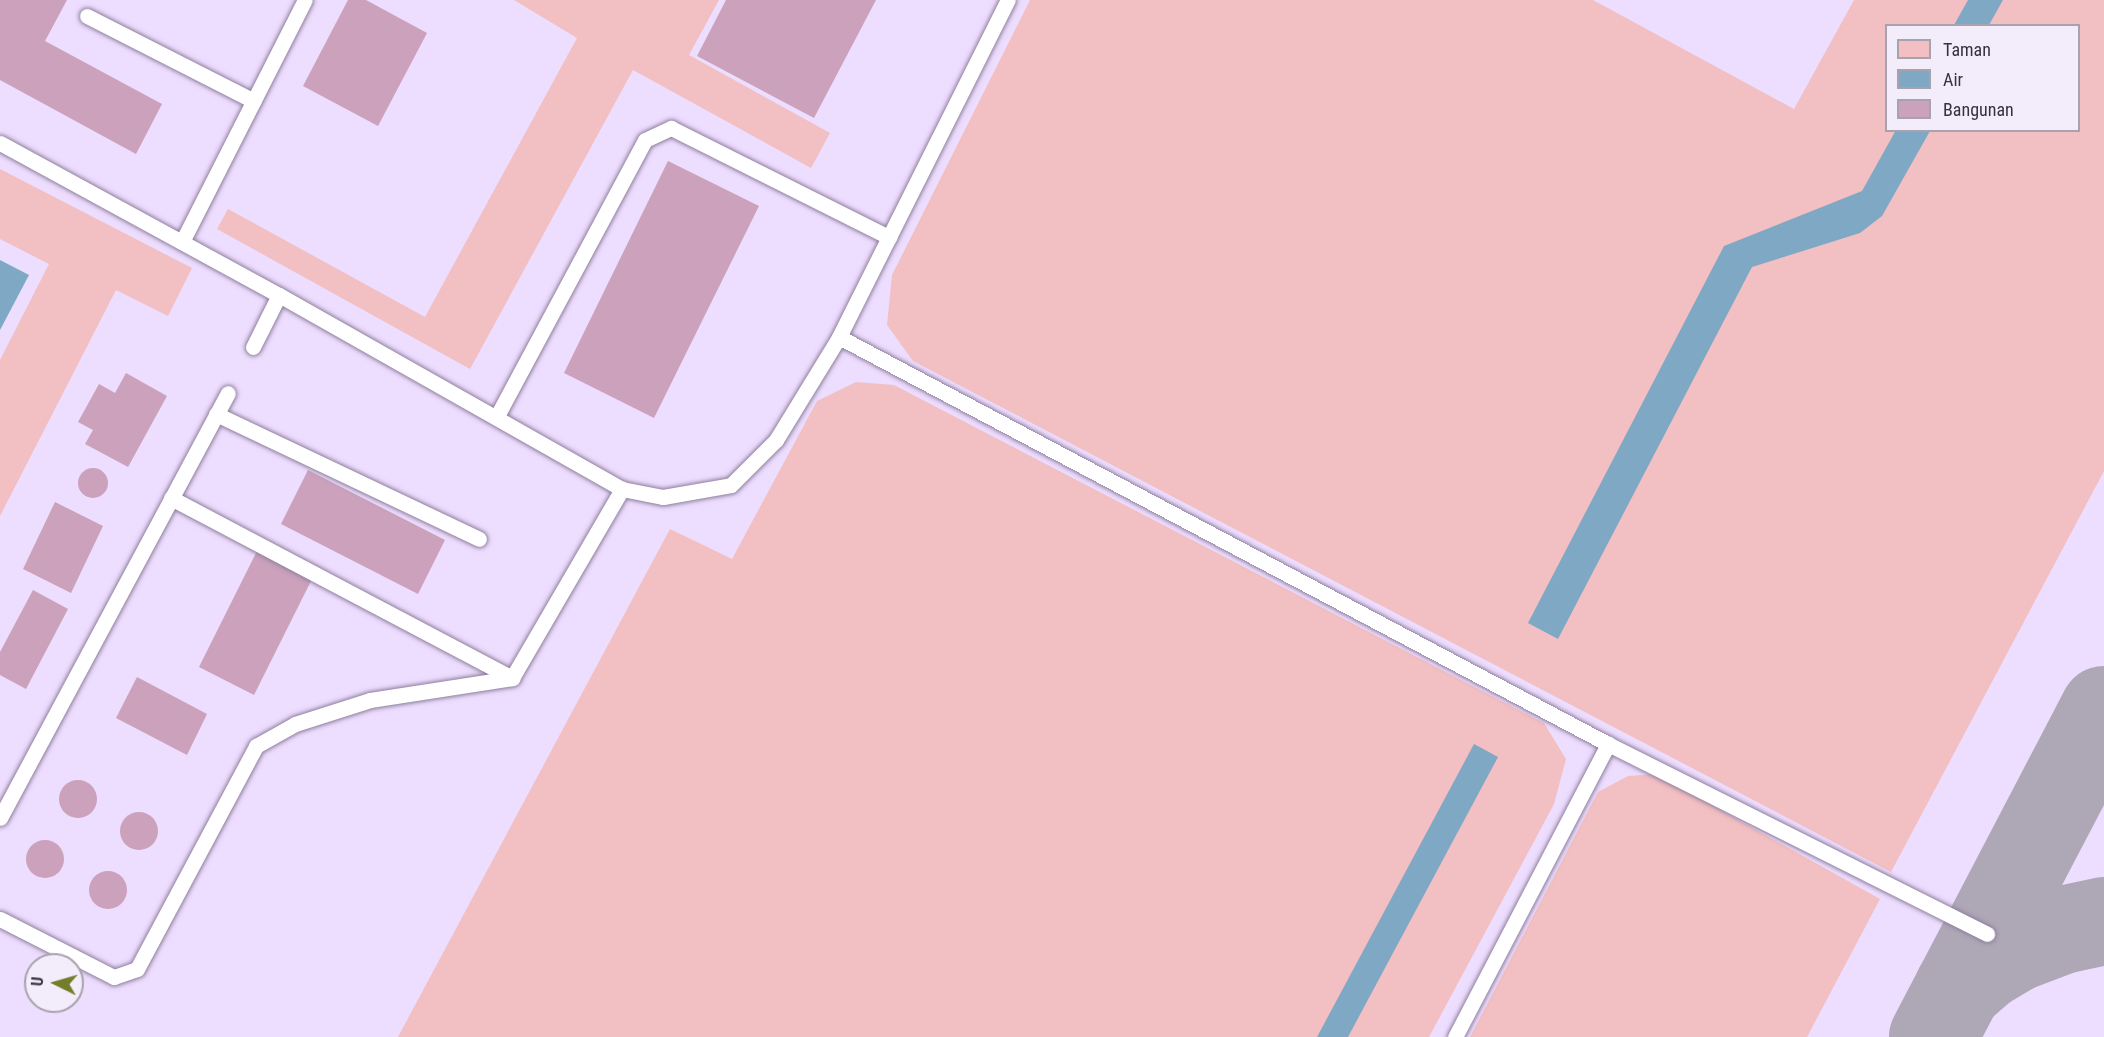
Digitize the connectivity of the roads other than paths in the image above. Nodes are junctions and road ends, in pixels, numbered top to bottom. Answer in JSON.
{"nodes":[{"id":1,"x":305,"y":0,"type":"edge"},
{"id":2,"x":1008,"y":0,"type":"edge"},
{"id":3,"x":87,"y":16,"type":"dead end"},
{"id":4,"x":254,"y":101,"type":"junction"},
{"id":5,"x":0,"y":143,"type":"edge"},
{"id":6,"x":889,"y":237,"type":"junction"},
{"id":7,"x":182,"y":243,"type":"junction"},
{"id":8,"x":279,"y":295,"type":"junction"},
{"id":9,"x":839,"y":338,"type":"junction"},
{"id":10,"x":253,"y":347,"type":"dead end"},
{"id":11,"x":228,"y":393,"type":"dead end"},
{"id":12,"x":216,"y":414,"type":"junction"},
{"id":13,"x":497,"y":416,"type":"junction"},
{"id":14,"x":622,"y":489,"type":"junction"},
{"id":15,"x":171,"y":498,"type":"junction"},
{"id":16,"x":479,"y":539,"type":"dead end"},
{"id":17,"x":512,"y":678,"type":"junction"},
{"id":18,"x":1608,"y":744,"type":"junction"},
{"id":19,"x":0,"y":818,"type":"edge"},
{"id":20,"x":0,"y":920,"type":"edge"},
{"id":21,"x":1987,"y":934,"type":"dead end"},
{"id":22,"x":1455,"y":1037,"type":"edge"}],
"edges":[{"from":1,"to":4,"type":"lane"},
{"from":2,"to":6,"type":"lane"},
{"from":3,"to":4,"type":"lane"},
{"from":4,"to":7,"type":"lane"},
{"from":5,"to":7,"type":"lane"},
{"from":6,"to":9,"type":"lane"},
{"from":6,"to":13,"type":"lane"},
{"from":7,"to":8,"type":"lane"},
{"from":8,"to":10,"type":"lane"},
{"from":8,"to":13,"type":"lane"},
{"from":9,"to":14,"type":"lane"},
{"from":9,"to":18,"type":"lane"},
{"from":11,"to":12,"type":"lane"},
{"from":12,"to":15,"type":"lane"},
{"from":12,"to":16,"type":"lane"},
{"from":13,"to":14,"type":"lane"},
{"from":14,"to":17,"type":"lane"},
{"from":15,"to":17,"type":"lane"},
{"from":15,"to":19,"type":"lane"},
{"from":17,"to":20,"type":"lane"},
{"from":18,"to":21,"type":"lane"},
{"from":18,"to":22,"type":"lane"}]}
